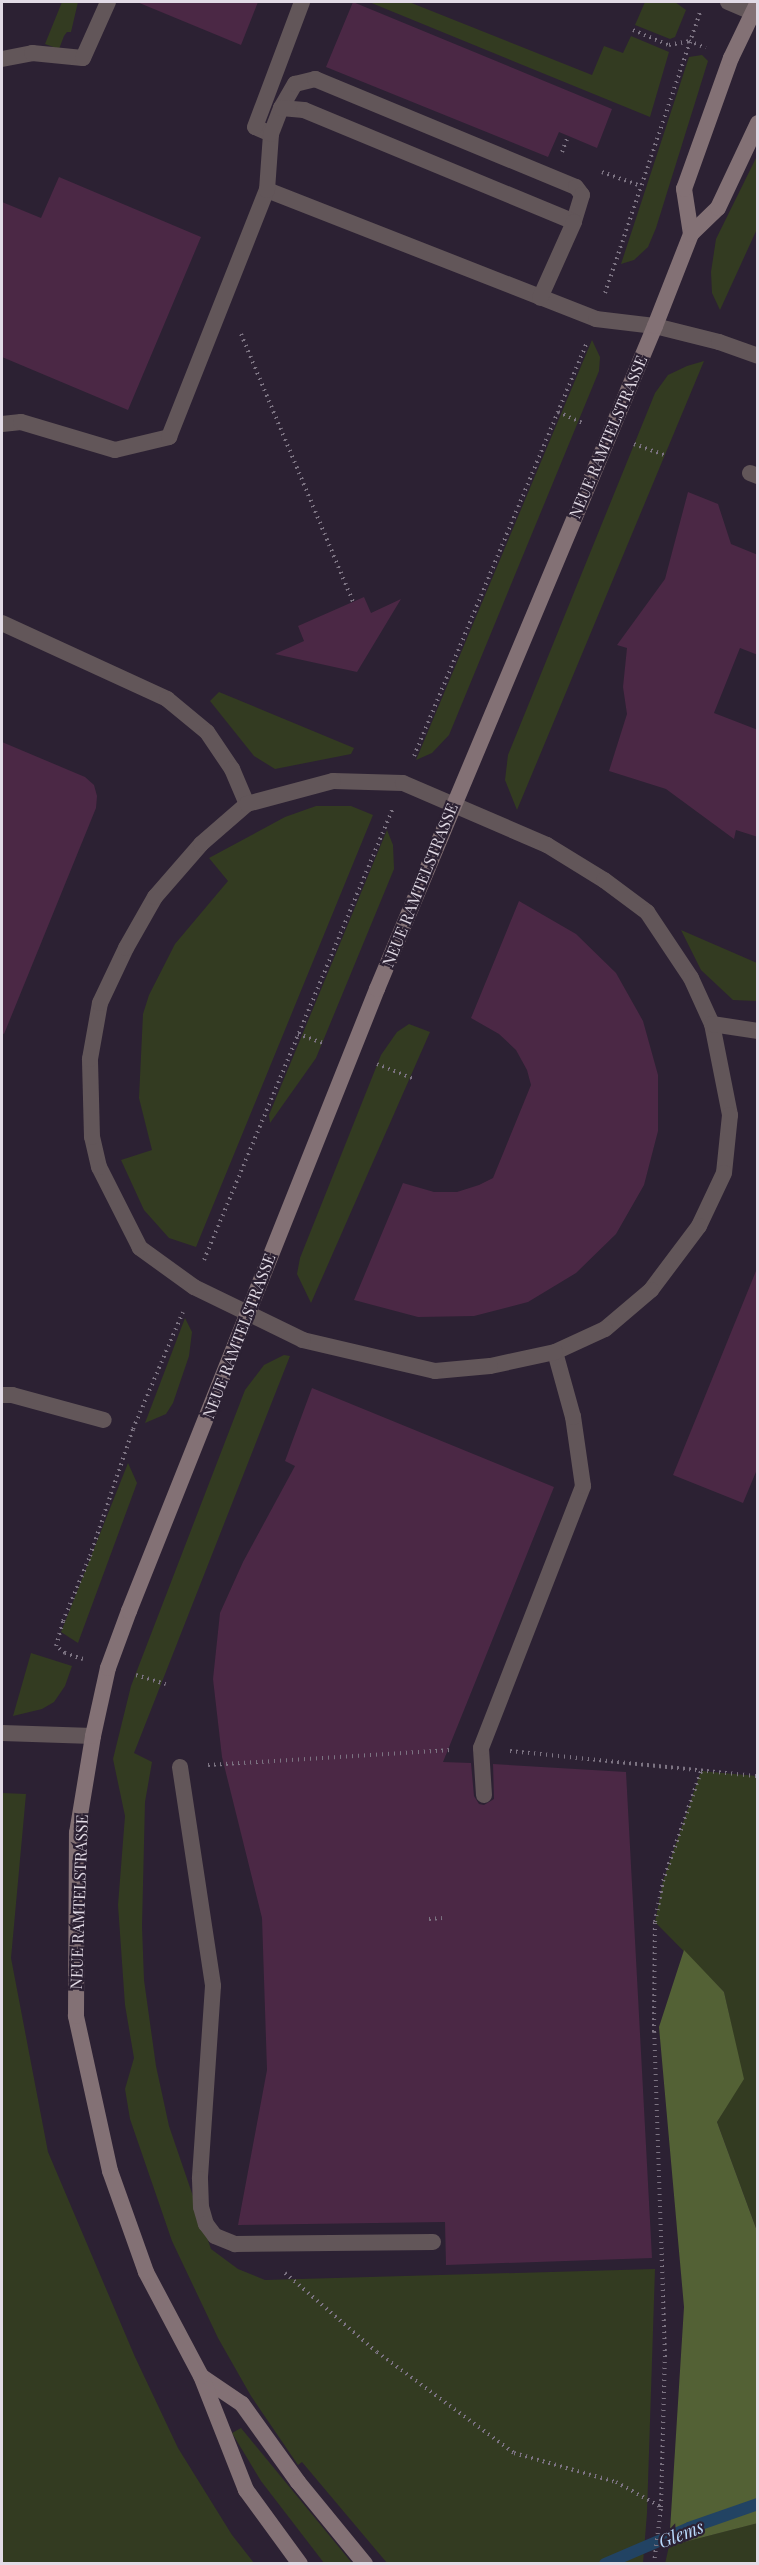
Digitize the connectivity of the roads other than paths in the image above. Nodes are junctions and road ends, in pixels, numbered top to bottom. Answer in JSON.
{"nodes":[{"id":1,"x":108,"y":2,"type":"edge"},
{"id":2,"x":302,"y":2,"type":"edge"},
{"id":3,"x":728,"y":2,"type":"edge"},
{"id":4,"x":756,"y":10,"type":"edge"},
{"id":5,"x":2,"y":59,"type":"edge"},
{"id":6,"x":281,"y":108,"type":"junction"},
{"id":7,"x":758,"y":123,"type":"edge"},
{"id":8,"x":271,"y":134,"type":"junction"},
{"id":9,"x":267,"y":190,"type":"junction"},
{"id":10,"x":574,"y":222,"type":"junction"},
{"id":11,"x":691,"y":234,"type":"junction"},
{"id":12,"x":540,"y":298,"type":"junction"},
{"id":13,"x":655,"y":326,"type":"junction"},
{"id":14,"x":758,"y":356,"type":"edge"},
{"id":15,"x":2,"y":424,"type":"edge"},
{"id":16,"x":2,"y":623,"type":"edge"},
{"id":17,"x":454,"y":803,"type":"junction"},
{"id":18,"x":247,"y":804,"type":"junction"},
{"id":19,"x":712,"y":1024,"type":"junction"},
{"id":20,"x":758,"y":1031,"type":"edge"},
{"id":21,"x":246,"y":1315,"type":"junction"},
{"id":22,"x":555,"y":1352,"type":"junction"},
{"id":23,"x":2,"y":1395,"type":"edge"},
{"id":24,"x":104,"y":1420,"type":"dead end"},
{"id":25,"x":2,"y":1733,"type":"edge"},
{"id":26,"x":93,"y":1736,"type":"junction"},
{"id":27,"x":180,"y":1767,"type":"road end"},
{"id":28,"x":484,"y":1795,"type":"dead end"},
{"id":29,"x":433,"y":2242,"type":"dead end"},
{"id":30,"x":201,"y":2376,"type":"junction"},
{"id":31,"x":300,"y":2564,"type":"edge"},
{"id":32,"x":365,"y":2564,"type":"edge"}],
"edges":[{"from":1,"to":5,"type":"street"},
{"from":2,"to":8,"type":"street"},
{"from":3,"to":4,"type":"street"},
{"from":4,"to":11,"type":"main road"},
{"from":6,"to":8,"type":"street"},
{"from":6,"to":10,"type":"street"},
{"from":6,"to":10,"type":"street"},
{"from":7,"to":11,"type":"main road","name":"NEUE RAMTELSTRASSE"},
{"from":8,"to":9,"type":"street"},
{"from":9,"to":12,"type":"street"},
{"from":9,"to":15,"type":"street"},
{"from":10,"to":12,"type":"street"},
{"from":11,"to":13,"type":"main road","name":"NEUE RAMTELSTRASSE"},
{"from":12,"to":13,"type":"street"},
{"from":13,"to":14,"type":"street"},
{"from":13,"to":17,"type":"main road","name":"NEUE RAMTELSTRASSE"},
{"from":16,"to":18,"type":"street"},
{"from":17,"to":18,"type":"street"},
{"from":17,"to":19,"type":"street"},
{"from":17,"to":21,"type":"main road","name":"NEUE RAMTELSTRASSE"},
{"from":18,"to":21,"type":"street"},
{"from":19,"to":20,"type":"street"},
{"from":19,"to":22,"type":"street"},
{"from":21,"to":22,"type":"street"},
{"from":21,"to":26,"type":"main road","name":"NEUE RAMTELSTRASSE"},
{"from":22,"to":28,"type":"street"},
{"from":23,"to":24,"type":"street"},
{"from":25,"to":26,"type":"street"},
{"from":26,"to":30,"type":"main road","name":"NEUE RAMTELSTRASSE"},
{"from":27,"to":29,"type":"street"},
{"from":30,"to":31,"type":"main road","name":"NEUE RAMTELSTRASSE"},
{"from":30,"to":32,"type":"main road","name":"NEUE RAMTELSTRASSE"}]}
